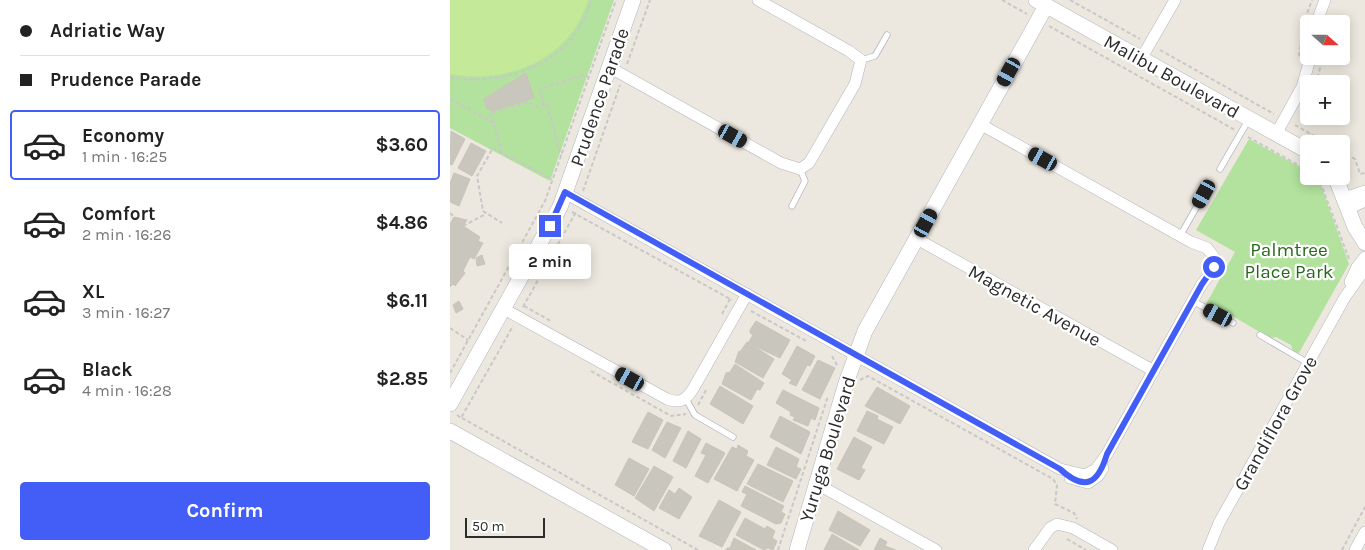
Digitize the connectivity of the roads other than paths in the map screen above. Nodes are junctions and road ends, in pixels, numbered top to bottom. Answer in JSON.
{"nodes":[{"id":1,"x":633,"y":0,"type":"edge"},
{"id":2,"x":758,"y":0,"type":"edge"},
{"id":3,"x":1175,"y":0,"type":"edge"},
{"id":4,"x":1325,"y":0,"type":"edge"},
{"id":5,"x":1041,"y":3,"type":"edge"},
{"id":6,"x":1319,"y":15,"type":"edge"},
{"id":7,"x":887,"y":34,"type":"dead end"},
{"id":8,"x":1142,"y":59,"type":"junction"},
{"id":9,"x":861,"y":60,"type":"junction"},
{"id":10,"x":1313,"y":65,"type":"edge"},
{"id":11,"x":609,"y":67,"type":"junction"},
{"id":12,"x":1249,"y":118,"type":"junction"},
{"id":13,"x":980,"y":124,"type":"junction"},
{"id":14,"x":1276,"y":134,"type":"junction"},
{"id":15,"x":1300,"y":147,"type":"edge"},
{"id":16,"x":800,"y":169,"type":"junction"},
{"id":17,"x":1220,"y":169,"type":"dead end"},
{"id":18,"x":1339,"y":185,"type":"edge"},
{"id":19,"x":565,"y":192,"type":"junction"},
{"id":20,"x":1365,"y":192,"type":"edge"},
{"id":21,"x":1204,"y":194,"type":"dead end"},
{"id":22,"x":1365,"y":201,"type":"edge"},
{"id":23,"x":1346,"y":204,"type":"junction"},
{"id":24,"x":792,"y":206,"type":"dead end"},
{"id":25,"x":1180,"y":236,"type":"junction"},
{"id":26,"x":917,"y":239,"type":"junction"},
{"id":27,"x":1365,"y":243,"type":"edge"},
{"id":28,"x":1365,"y":257,"type":"edge"},
{"id":29,"x":1365,"y":269,"type":"edge"},
{"id":30,"x":746,"y":294,"type":"junction"},
{"id":31,"x":1345,"y":297,"type":"junction"},
{"id":32,"x":1193,"y":301,"type":"junction"},
{"id":33,"x":504,"y":309,"type":"junction"},
{"id":34,"x":1233,"y":323,"type":"dead end"},
{"id":35,"x":1260,"y":335,"type":"dead end"},
{"id":36,"x":855,"y":355,"type":"junction"},
{"id":37,"x":1309,"y":364,"type":"junction"},
{"id":38,"x":1154,"y":371,"type":"junction"},
{"id":39,"x":686,"y":399,"type":"junction"},
{"id":40,"x":450,"y":404,"type":"edge"},
{"id":41,"x":450,"y":431,"type":"edge"},
{"id":42,"x":733,"y":437,"type":"dead end"},
{"id":43,"x":817,"y":484,"type":"junction"},
{"id":44,"x":1365,"y":532,"type":"edge"},
{"id":45,"x":662,"y":550,"type":"edge"},
{"id":46,"x":797,"y":550,"type":"edge"},
{"id":47,"x":936,"y":550,"type":"edge"},
{"id":48,"x":1034,"y":550,"type":"edge"},
{"id":49,"x":1112,"y":550,"type":"edge"},
{"id":50,"x":1208,"y":550,"type":"edge"},
{"id":51,"x":1355,"y":550,"type":"edge"}],
"edges":[{"from":1,"to":11,"type":"street","name":"Prudence Parade"},
{"from":2,"to":9,"type":"street"},
{"from":3,"to":8,"type":"street"},
{"from":4,"to":6,"type":"street"},
{"from":5,"to":8,"type":"street","name":"Malibu Boulevard"},
{"from":5,"to":13,"type":"street","name":"Yuruga Boulevard"},
{"from":7,"to":9,"type":"lane"},
{"from":8,"to":12,"type":"street","name":"Malibu Boulevard"},
{"from":9,"to":16,"type":"street"},
{"from":10,"to":14,"type":"street"},
{"from":11,"to":16,"type":"street"},
{"from":11,"to":19,"type":"street","name":"Prudence Parade"},
{"from":12,"to":14,"type":"street","name":"Malibu Boulevard"},
{"from":12,"to":17,"type":"lane"},
{"from":13,"to":25,"type":"street"},
{"from":13,"to":26,"type":"street","name":"Yuruga Boulevard"},
{"from":14,"to":15,"type":"street","name":"Malibu Boulevard"},
{"from":16,"to":24,"type":"lane"},
{"from":18,"to":23,"type":"street"},
{"from":19,"to":30,"type":"street"},
{"from":19,"to":33,"type":"street","name":"Prudence Parade"},
{"from":20,"to":23,"type":"street"},
{"from":21,"to":25,"type":"lane"},
{"from":22,"to":23,"type":"street"},
{"from":23,"to":27,"type":"street"},
{"from":25,"to":32,"type":"street"},
{"from":26,"to":36,"type":"street","name":"Yuruga Boulevard"},
{"from":26,"to":38,"type":"street","name":"Magnetic Avenue"},
{"from":28,"to":31,"type":"street","name":"Grandiflora Grove"},
{"from":29,"to":31,"type":"street","name":"Grandiflora Grove"},
{"from":30,"to":36,"type":"street"},
{"from":30,"to":39,"type":"street"},
{"from":31,"to":37,"type":"street","name":"Grandiflora Grove"},
{"from":32,"to":34,"type":"lane"},
{"from":32,"to":38,"type":"street"},
{"from":33,"to":39,"type":"street"},
{"from":33,"to":40,"type":"street","name":"Prudence Parade"},
{"from":35,"to":37,"type":"lane"},
{"from":36,"to":38,"type":"street"},
{"from":36,"to":43,"type":"street","name":"Yuruga Boulevard"},
{"from":37,"to":50,"type":"street","name":"Grandiflora Grove"},
{"from":39,"to":42,"type":"lane"},
{"from":41,"to":45,"type":"street"},
{"from":43,"to":46,"type":"street","name":"Yuruga Boulevard"},
{"from":43,"to":47,"type":"street"},
{"from":44,"to":51,"type":"street"},
{"from":48,"to":49,"type":"street"}]}
